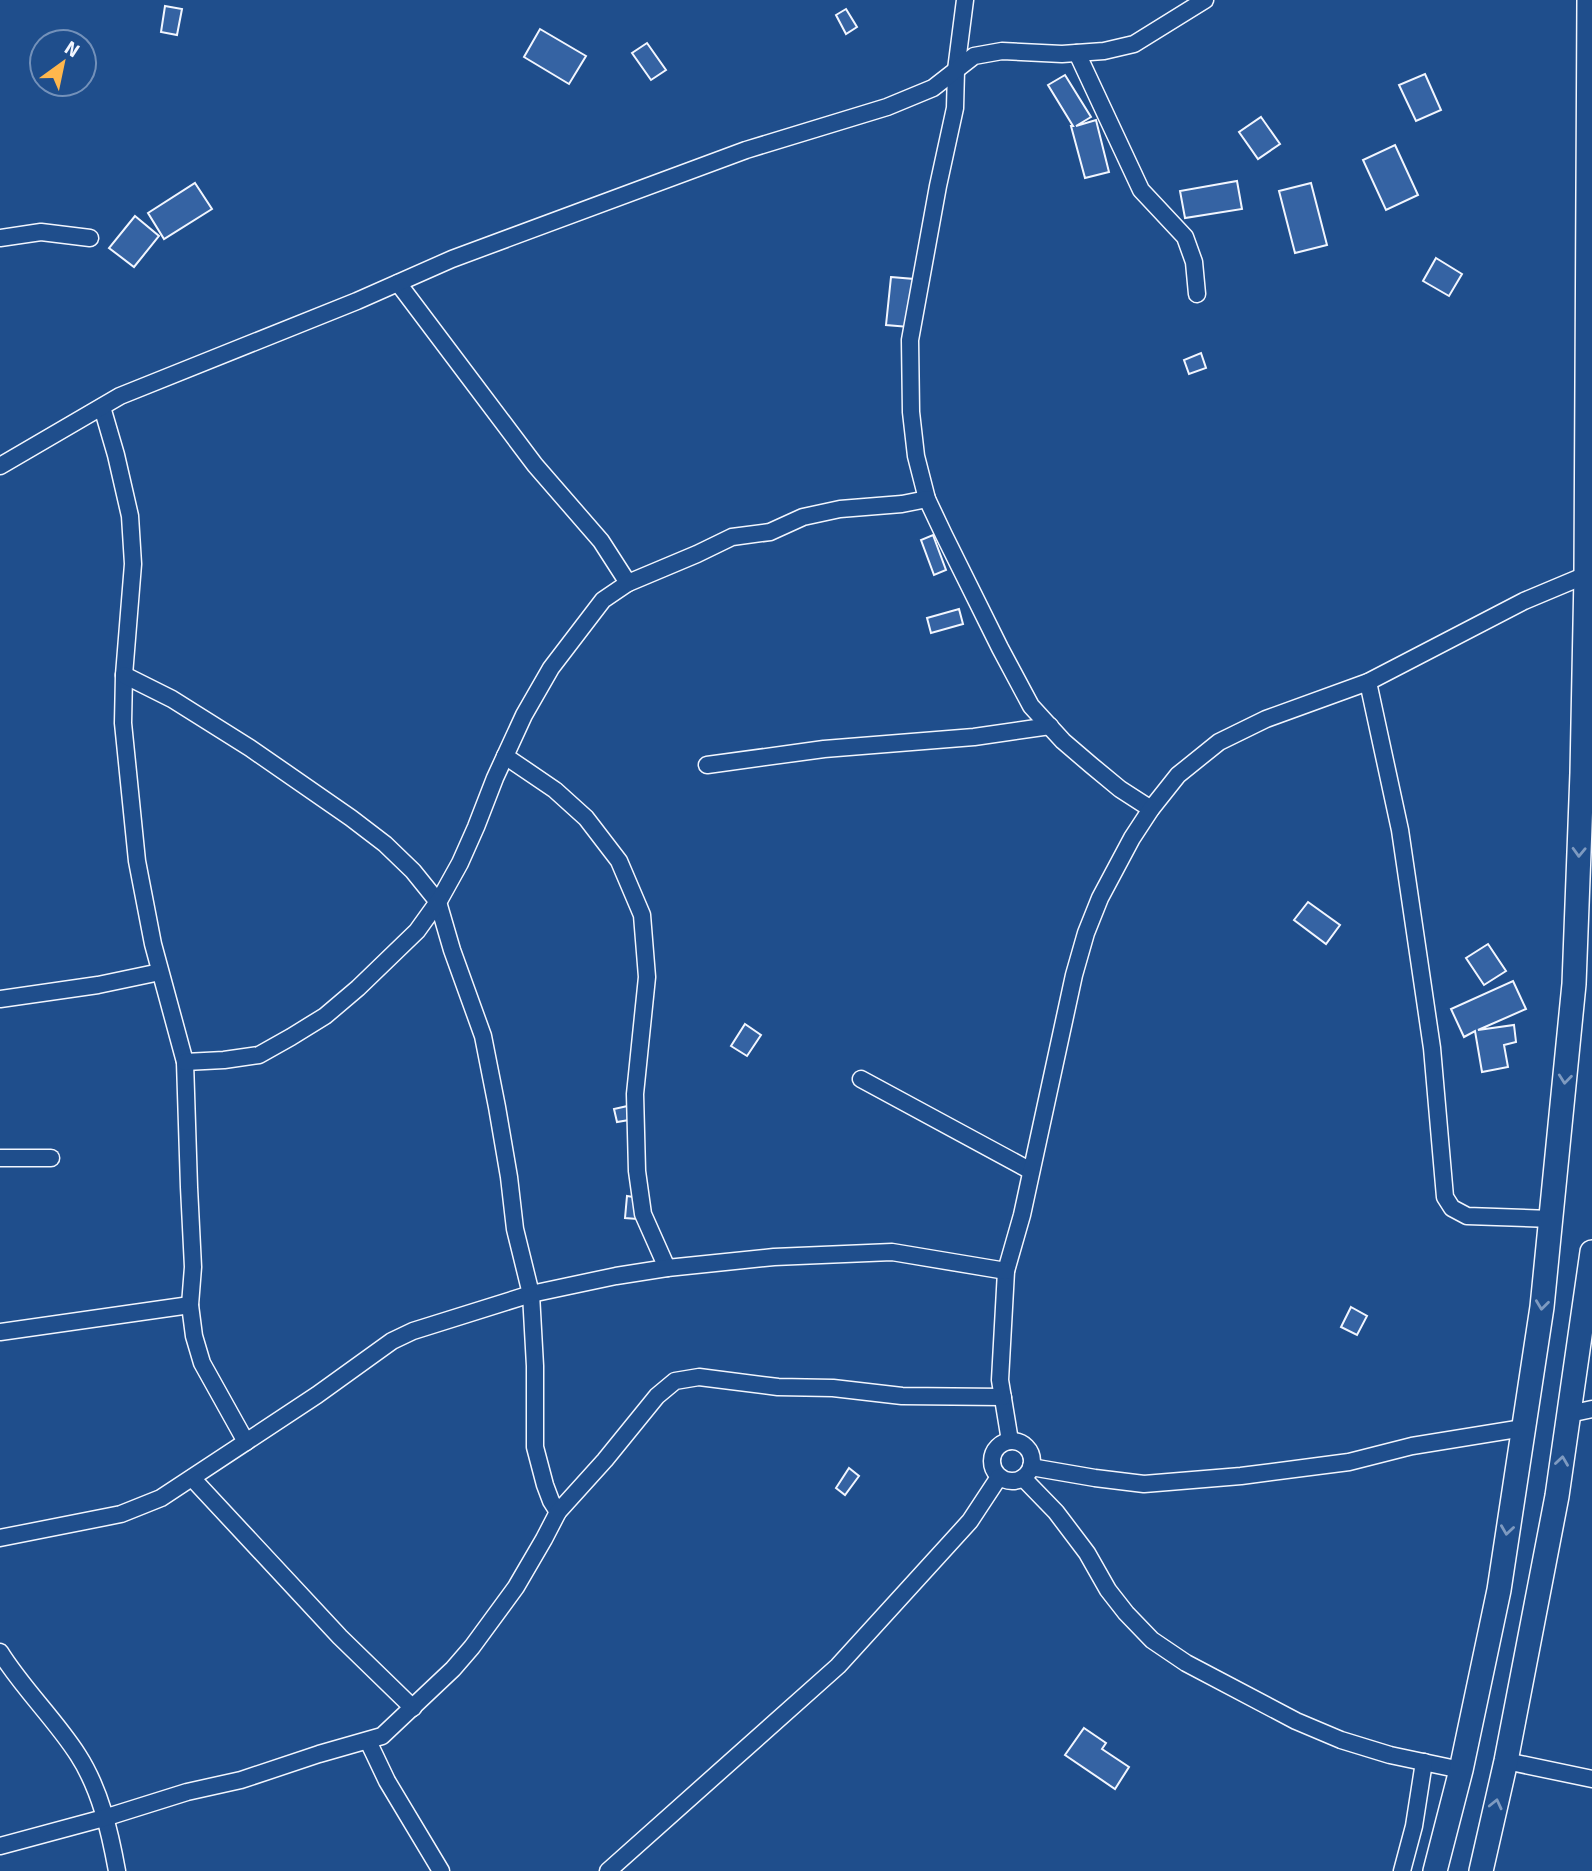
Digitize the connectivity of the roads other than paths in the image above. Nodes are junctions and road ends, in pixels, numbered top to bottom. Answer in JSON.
{"nodes":[{"id":1,"x":965,"y":0,"type":"edge"},
{"id":2,"x":1205,"y":0,"type":"edge"},
{"id":3,"x":1589,"y":0,"type":"edge"},
{"id":4,"x":1077,"y":52,"type":"junction"},
{"id":5,"x":956,"y":70,"type":"junction"},
{"id":6,"x":90,"y":238,"type":"dead end"},
{"id":7,"x":0,"y":239,"type":"edge"},
{"id":8,"x":398,"y":283,"type":"junction"},
{"id":9,"x":1197,"y":294,"type":"dead end"},
{"id":10,"x":102,"y":407,"type":"junction"},
{"id":11,"x":0,"y":466,"type":"edge"},
{"id":12,"x":927,"y":499,"type":"junction"},
{"id":13,"x":1586,"y":575,"type":"junction"},
{"id":14,"x":628,"y":583,"type":"junction"},
{"id":15,"x":124,"y":675,"type":"junction"},
{"id":16,"x":1368,"y":682,"type":"junction"},
{"id":17,"x":1049,"y":726,"type":"junction"},
{"id":18,"x":505,"y":757,"type":"junction"},
{"id":19,"x":707,"y":765,"type":"dead end"},
{"id":20,"x":1151,"y":809,"type":"junction"},
{"id":21,"x":438,"y":902,"type":"junction"},
{"id":22,"x":160,"y":972,"type":"junction"},
{"id":23,"x":0,"y":999,"type":"edge"},
{"id":24,"x":185,"y":1062,"type":"junction"},
{"id":25,"x":861,"y":1079,"type":"dead end"},
{"id":26,"x":0,"y":1157,"type":"edge"},
{"id":27,"x":51,"y":1158,"type":"dead end"},
{"id":28,"x":1031,"y":1171,"type":"junction"},
{"id":29,"x":1551,"y":1219,"type":"junction"},
{"id":30,"x":1592,"y":1252,"type":"edge"},
{"id":31,"x":667,"y":1268,"type":"junction"},
{"id":32,"x":1006,"y":1271,"type":"junction"},
{"id":33,"x":530,"y":1294,"type":"junction"},
{"id":34,"x":190,"y":1305,"type":"junction"},
{"id":35,"x":0,"y":1332,"type":"edge"},
{"id":36,"x":1003,"y":1397,"type":"junction"},
{"id":37,"x":1592,"y":1409,"type":"edge"},
{"id":38,"x":1569,"y":1414,"type":"junction"},
{"id":39,"x":1523,"y":1427,"type":"junction"},
{"id":40,"x":1010,"y":1441,"type":"junction"},
{"id":41,"x":246,"y":1442,"type":"junction"},
{"id":42,"x":1027,"y":1472,"type":"junction"},
{"id":43,"x":999,"y":1477,"type":"junction"},
{"id":44,"x":192,"y":1478,"type":"junction"},
{"id":45,"x":558,"y":1511,"type":"junction"},
{"id":46,"x":0,"y":1538,"type":"edge"},
{"id":47,"x":0,"y":1652,"type":"edge"},
{"id":48,"x":7,"y":1679,"type":"edge"},
{"id":49,"x":413,"y":1708,"type":"junction"},
{"id":50,"x":368,"y":1741,"type":"junction"},
{"id":51,"x":1506,"y":1761,"type":"junction"},
{"id":52,"x":1424,"y":1762,"type":"junction"},
{"id":53,"x":1461,"y":1770,"type":"junction"},
{"id":54,"x":1592,"y":1779,"type":"edge"},
{"id":55,"x":104,"y":1818,"type":"junction"},
{"id":56,"x":0,"y":1846,"type":"edge"},
{"id":57,"x":117,"y":1871,"type":"edge"},
{"id":58,"x":441,"y":1871,"type":"edge"},
{"id":59,"x":608,"y":1871,"type":"edge"},
{"id":60,"x":1402,"y":1871,"type":"edge"},
{"id":61,"x":1435,"y":1871,"type":"edge"},
{"id":62,"x":1481,"y":1871,"type":"edge"}],
"edges":[{"from":1,"to":5,"type":"street"},
{"from":2,"to":4,"type":"street"},
{"from":3,"to":13,"type":"main road"},
{"from":4,"to":5,"type":"street"},
{"from":4,"to":9,"type":"street"},
{"from":5,"to":8,"type":"street"},
{"from":5,"to":12,"type":"street"},
{"from":6,"to":7,"type":"street"},
{"from":8,"to":10,"type":"street"},
{"from":8,"to":14,"type":"street"},
{"from":10,"to":11,"type":"street"},
{"from":10,"to":15,"type":"street"},
{"from":12,"to":14,"type":"street"},
{"from":12,"to":17,"type":"street"},
{"from":13,"to":16,"type":"street"},
{"from":13,"to":29,"type":"main road","one_way":true},
{"from":14,"to":18,"type":"street"},
{"from":15,"to":21,"type":"street"},
{"from":15,"to":22,"type":"street"},
{"from":16,"to":20,"type":"street"},
{"from":16,"to":29,"type":"street"},
{"from":17,"to":19,"type":"street"},
{"from":17,"to":20,"type":"street"},
{"from":18,"to":21,"type":"street"},
{"from":18,"to":31,"type":"street"},
{"from":20,"to":28,"type":"street"},
{"from":21,"to":24,"type":"street"},
{"from":21,"to":33,"type":"street"},
{"from":22,"to":23,"type":"street"},
{"from":22,"to":24,"type":"street"},
{"from":24,"to":34,"type":"street"},
{"from":25,"to":28,"type":"street"},
{"from":26,"to":27,"type":"street"},
{"from":28,"to":32,"type":"street"},
{"from":29,"to":39,"type":"main road","one_way":true},
{"from":30,"to":38,"type":"main road"},
{"from":31,"to":32,"type":"street"},
{"from":31,"to":33,"type":"street"},
{"from":32,"to":36,"type":"street"},
{"from":33,"to":41,"type":"street"},
{"from":33,"to":45,"type":"street"},
{"from":34,"to":35,"type":"street"},
{"from":34,"to":41,"type":"street"},
{"from":36,"to":40,"type":"street"},
{"from":36,"to":45,"type":"street"},
{"from":37,"to":38,"type":"street"},
{"from":51,"to":38,"type":"main road","one_way":true},
{"from":39,"to":42,"type":"street"},
{"from":39,"to":53,"type":"main road","one_way":true},
{"from":40,"to":42,"type":"street"},
{"from":40,"to":43,"type":"street"},
{"from":41,"to":44,"type":"street"},
{"from":42,"to":43,"type":"street"},
{"from":42,"to":52,"type":"street"},
{"from":43,"to":59,"type":"street"},
{"from":44,"to":46,"type":"street"},
{"from":44,"to":49,"type":"street"},
{"from":45,"to":49,"type":"street"},
{"from":47,"to":48,"type":"street"},
{"from":48,"to":55,"type":"street"},
{"from":49,"to":50,"type":"street"},
{"from":50,"to":55,"type":"street"},
{"from":50,"to":58,"type":"street"},
{"from":51,"to":54,"type":"street"},
{"from":62,"to":51,"type":"main road","one_way":true},
{"from":52,"to":53,"type":"street"},
{"from":52,"to":60,"type":"street"},
{"from":53,"to":61,"type":"main road"},
{"from":55,"to":56,"type":"street"},
{"from":55,"to":57,"type":"street"}]}
